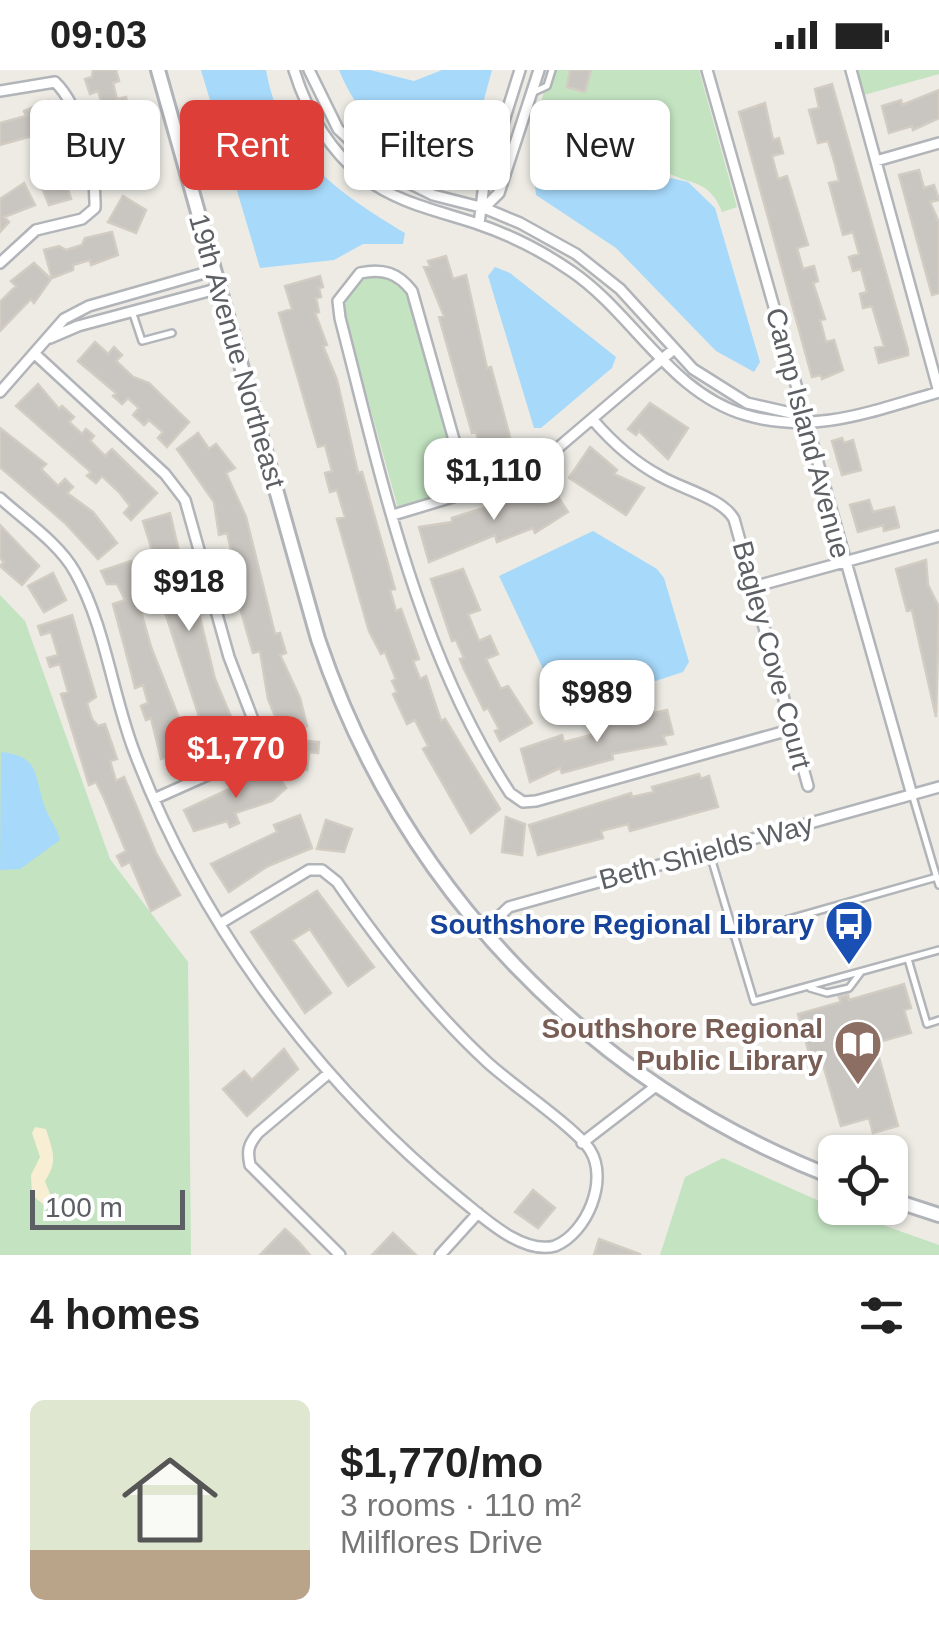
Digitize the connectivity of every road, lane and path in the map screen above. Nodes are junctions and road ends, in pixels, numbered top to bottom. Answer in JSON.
{"nodes":[{"id":1,"x":158,"y":70,"type":"edge"},
{"id":2,"x":294,"y":70,"type":"edge"},
{"id":3,"x":309,"y":70,"type":"edge"},
{"id":4,"x":520,"y":70,"type":"edge"},
{"id":5,"x":538,"y":70,"type":"edge"},
{"id":6,"x":552,"y":70,"type":"edge"},
{"id":7,"x":707,"y":70,"type":"edge"},
{"id":8,"x":851,"y":70,"type":"edge"},
{"id":9,"x":0,"y":91,"type":"edge"},
{"id":10,"x":532,"y":93,"type":"junction"},
{"id":11,"x":939,"y":143,"type":"edge"},
{"id":12,"x":876,"y":161,"type":"junction"},
{"id":13,"x":484,"y":208,"type":"junction"},
{"id":14,"x":479,"y":224,"type":"junction"},
{"id":15,"x":0,"y":263,"type":"edge"},
{"id":16,"x":215,"y":270,"type":"junction"},
{"id":17,"x":220,"y":288,"type":"junction"},
{"id":18,"x":147,"y":290,"type":"junction"},
{"id":19,"x":128,"y":295,"type":"junction"},
{"id":20,"x":152,"y":306,"type":"junction"},
{"id":21,"x":132,"y":312,"type":"junction"},
{"id":22,"x":172,"y":333,"type":"dead end"},
{"id":23,"x":48,"y":339,"type":"junction"},
{"id":24,"x":674,"y":349,"type":"junction"},
{"id":25,"x":35,"y":354,"type":"junction"},
{"id":26,"x":662,"y":360,"type":"junction"},
{"id":27,"x":0,"y":392,"type":"edge"},
{"id":28,"x":939,"y":392,"type":"edge"},
{"id":29,"x":593,"y":420,"type":"junction"},
{"id":30,"x":805,"y":424,"type":"junction"},
{"id":31,"x":469,"y":494,"type":"junction"},
{"id":32,"x":0,"y":498,"type":"edge"},
{"id":33,"x":394,"y":515,"type":"junction"},
{"id":34,"x":939,"y":536,"type":"edge"},
{"id":35,"x":843,"y":562,"type":"junction"},
{"id":36,"x":753,"y":587,"type":"junction"},
{"id":37,"x":792,"y":729,"type":"junction"},
{"id":38,"x":808,"y":786,"type":"dead end"},
{"id":39,"x":939,"y":787,"type":"edge"},
{"id":40,"x":912,"y":795,"type":"junction"},
{"id":41,"x":154,"y":798,"type":"junction"},
{"id":42,"x":709,"y":851,"type":"junction"},
{"id":43,"x":936,"y":877,"type":"edge"},
{"id":44,"x":939,"y":885,"type":"edge"},
{"id":45,"x":221,"y":923,"type":"junction"},
{"id":46,"x":483,"y":933,"type":"junction"},
{"id":47,"x":732,"y":935,"type":"junction"},
{"id":48,"x":939,"y":950,"type":"edge"},
{"id":49,"x":908,"y":959,"type":"junction"},
{"id":50,"x":861,"y":972,"type":"junction"},
{"id":51,"x":807,"y":987,"type":"junction"},
{"id":52,"x":939,"y":1020,"type":"edge"},
{"id":53,"x":328,"y":1073,"type":"junction"},
{"id":54,"x":656,"y":1086,"type":"junction"},
{"id":55,"x":582,"y":1142,"type":"junction"},
{"id":56,"x":818,"y":1171,"type":"edge"},
{"id":57,"x":908,"y":1205,"type":"edge"},
{"id":58,"x":478,"y":1213,"type":"junction"},
{"id":59,"x":939,"y":1216,"type":"edge"},
{"id":60,"x":560,"y":1249,"type":"edge"},
{"id":61,"x":533,"y":1252,"type":"edge"},
{"id":62,"x":340,"y":1255,"type":"edge"},
{"id":63,"x":440,"y":1255,"type":"edge"}],
"edges":[{"from":1,"to":16,"type":"street","name":"19th Avenue Northeast"},
{"from":2,"to":14,"type":"street"},
{"from":3,"to":13,"type":"street"},
{"from":4,"to":13,"type":"street"},
{"from":5,"to":10,"type":"street"},
{"from":6,"to":10,"type":"lane"},
{"from":7,"to":30,"type":"street","name":"Camp Island Avenue"},
{"from":8,"to":12,"type":"street"},
{"from":9,"to":15,"type":"street"},
{"from":10,"to":13,"type":"street"},
{"from":11,"to":12,"type":"street"},
{"from":12,"to":28,"type":"street"},
{"from":13,"to":14,"type":"street"},
{"from":13,"to":24,"type":"street"},
{"from":14,"to":26,"type":"street"},
{"from":16,"to":17,"type":"street","name":"19th Avenue Northeast"},
{"from":16,"to":18,"type":"street"},
{"from":17,"to":20,"type":"street"},
{"from":17,"to":46,"type":"street","name":"19th Avenue Northeast"},
{"from":18,"to":19,"type":"street"},
{"from":18,"to":20,"type":"street"},
{"from":19,"to":21,"type":"street"},
{"from":19,"to":23,"type":"street"},
{"from":20,"to":21,"type":"street"},
{"from":21,"to":22,"type":"lane"},
{"from":21,"to":23,"type":"street"},
{"from":23,"to":25,"type":"street"},
{"from":24,"to":26,"type":"street"},
{"from":24,"to":30,"type":"street"},
{"from":25,"to":27,"type":"street"},
{"from":25,"to":41,"type":"street"},
{"from":26,"to":29,"type":"street"},
{"from":26,"to":30,"type":"street"},
{"from":28,"to":30,"type":"street"},
{"from":29,"to":31,"type":"street"},
{"from":29,"to":36,"type":"street","name":"Bagley Cove Court"},
{"from":30,"to":35,"type":"street","name":"Camp Island Avenue"},
{"from":31,"to":33,"type":"street"},
{"from":31,"to":33,"type":"street"},
{"from":32,"to":41,"type":"street"},
{"from":33,"to":37,"type":"street"},
{"from":34,"to":35,"type":"street"},
{"from":35,"to":36,"type":"street"},
{"from":35,"to":40,"type":"street","name":"Camp Island Avenue"},
{"from":36,"to":37,"type":"street","name":"Bagley Cove Court"},
{"from":37,"to":38,"type":"street","name":"Bagley Cove Court"},
{"from":39,"to":40,"type":"street","name":"Beth Shields Way"},
{"from":40,"to":42,"type":"street","name":"Beth Shields Way"},
{"from":40,"to":43,"type":"lane"},
{"from":41,"to":45,"type":"street"},
{"from":42,"to":46,"type":"street","name":"Beth Shields Way"},
{"from":42,"to":47,"type":"lane"},
{"from":43,"to":44,"type":"lane"},
{"from":43,"to":47,"type":"lane"},
{"from":45,"to":53,"type":"street"},
{"from":45,"to":55,"type":"street"},
{"from":46,"to":54,"type":"street","name":"19th Avenue Northeast"},
{"from":47,"to":51,"type":"lane"},
{"from":48,"to":49,"type":"lane"},
{"from":49,"to":50,"type":"lane"},
{"from":49,"to":52,"type":"lane"},
{"from":50,"to":51,"type":"lane"},
{"from":50,"to":51,"type":"lane"},
{"from":53,"to":58,"type":"street"},
{"from":53,"to":62,"type":"street"},
{"from":54,"to":55,"type":"street"},
{"from":54,"to":56,"type":"street","name":"19th Avenue Northeast"},
{"from":55,"to":60,"type":"street"},
{"from":57,"to":59,"type":"street"},
{"from":58,"to":61,"type":"street"},
{"from":58,"to":63,"type":"street"},
{"from":60,"to":61,"type":"street"}]}
